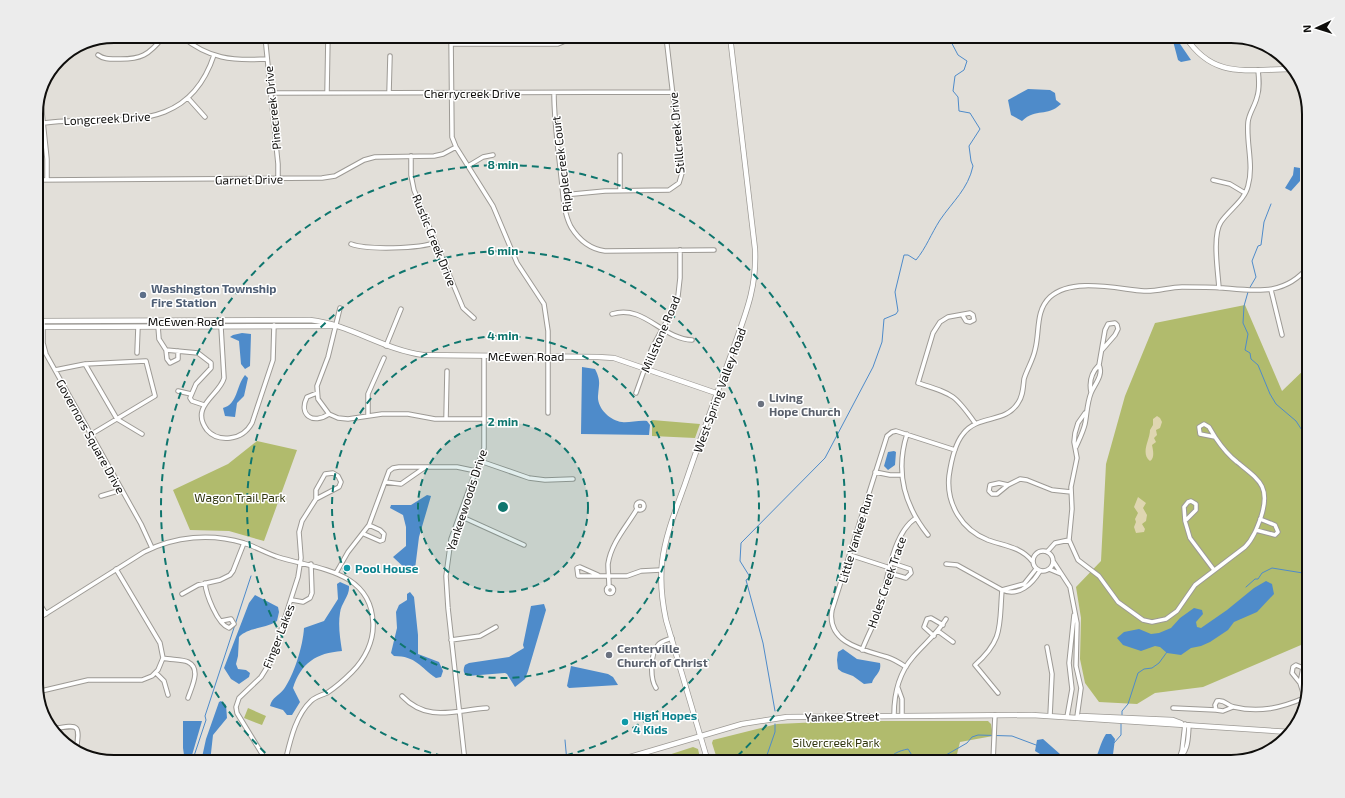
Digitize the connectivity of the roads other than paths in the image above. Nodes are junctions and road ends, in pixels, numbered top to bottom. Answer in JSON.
{"nodes":[{"id":1,"x":157,"y":43,"type":"edge"},
{"id":2,"x":190,"y":43,"type":"edge"},
{"id":3,"x":265,"y":43,"type":"edge"},
{"id":4,"x":328,"y":43,"type":"edge"},
{"id":5,"x":560,"y":43,"type":"edge"},
{"id":6,"x":667,"y":43,"type":"edge"},
{"id":7,"x":731,"y":43,"type":"edge"},
{"id":8,"x":1190,"y":43,"type":"edge"},
{"id":9,"x":451,"y":44,"type":"joint"},
{"id":10,"x":489,"y":44,"type":"joint"},
{"id":11,"x":98,"y":55,"type":"dead end"},
{"id":12,"x":214,"y":56,"type":"junction"},
{"id":13,"x":390,"y":56,"type":"dead end"},
{"id":14,"x":266,"y":59,"type":"junction"},
{"id":15,"x":1285,"y":69,"type":"edge"},
{"id":16,"x":1258,"y":70,"type":"junction"},
{"id":17,"x":450,"y":92,"type":"junction"},
{"id":18,"x":672,"y":92,"type":"junction"},
{"id":19,"x":271,"y":93,"type":"junction"},
{"id":20,"x":328,"y":93,"type":"junction"},
{"id":21,"x":390,"y":93,"type":"junction"},
{"id":22,"x":554,"y":93,"type":"junction"},
{"id":23,"x":188,"y":98,"type":"junction"},
{"id":24,"x":43,"y":116,"type":"edge"},
{"id":25,"x":205,"y":117,"type":"dead end"},
{"id":26,"x":44,"y":123,"type":"junction"},
{"id":27,"x":456,"y":147,"type":"junction"},
{"id":28,"x":493,"y":155,"type":"dead end"},
{"id":29,"x":620,"y":155,"type":"dead end"},
{"id":30,"x":411,"y":156,"type":"junction"},
{"id":31,"x":468,"y":166,"type":"junction"},
{"id":32,"x":278,"y":179,"type":"junction"},
{"id":33,"x":43,"y":180,"type":"edge"},
{"id":34,"x":47,"y":180,"type":"junction"},
{"id":35,"x":1213,"y":180,"type":"dead end"},
{"id":36,"x":620,"y":190,"type":"junction"},
{"id":37,"x":1245,"y":193,"type":"junction"},
{"id":38,"x":563,"y":195,"type":"junction"},
{"id":39,"x":436,"y":242,"type":"junction"},
{"id":40,"x":351,"y":244,"type":"dead end"},
{"id":41,"x":680,"y":250,"type":"junction"},
{"id":42,"x":714,"y":250,"type":"dead end"},
{"id":43,"x":1302,"y":274,"type":"edge"},
{"id":44,"x":1219,"y":288,"type":"junction"},
{"id":45,"x":1271,"y":290,"type":"junction"},
{"id":46,"x":340,"y":308,"type":"dead end"},
{"id":47,"x":402,"y":309,"type":"dead end"},
{"id":48,"x":612,"y":314,"type":"dead end"},
{"id":49,"x":963,"y":316,"type":"dead end"},
{"id":50,"x":474,"y":318,"type":"dead end"},
{"id":51,"x":276,"y":320,"type":"junction"},
{"id":52,"x":43,"y":321,"type":"joint"},
{"id":53,"x":158,"y":321,"type":"junction"},
{"id":54,"x":334,"y":326,"type":"junction"},
{"id":55,"x":138,"y":327,"type":"junction"},
{"id":56,"x":158,"y":327,"type":"junction"},
{"id":57,"x":221,"y":327,"type":"junction"},
{"id":58,"x":274,"y":327,"type":"junction"},
{"id":59,"x":43,"y":328,"type":"junction"},
{"id":60,"x":663,"y":328,"type":"junction"},
{"id":61,"x":1282,"y":335,"type":"dead end"},
{"id":62,"x":692,"y":340,"type":"dead end"},
{"id":63,"x":386,"y":346,"type":"junction"},
{"id":64,"x":166,"y":350,"type":"junction"},
{"id":65,"x":1102,"y":350,"type":"junction"},
{"id":66,"x":178,"y":351,"type":"junction"},
{"id":67,"x":137,"y":353,"type":"dead end"},
{"id":68,"x":484,"y":356,"type":"junction"},
{"id":69,"x":548,"y":357,"type":"junction"},
{"id":70,"x":384,"y":358,"type":"dead end"},
{"id":71,"x":85,"y":364,"type":"junction"},
{"id":72,"x":1099,"y":365,"type":"junction"},
{"id":73,"x":645,"y":368,"type":"junction"},
{"id":74,"x":55,"y":370,"type":"junction"},
{"id":75,"x":447,"y":371,"type":"dead end"},
{"id":76,"x":178,"y":391,"type":"dead end"},
{"id":77,"x":316,"y":392,"type":"junction"},
{"id":78,"x":1091,"y":392,"type":"junction"},
{"id":79,"x":636,"y":393,"type":"dead end"},
{"id":80,"x":716,"y":393,"type":"junction"},
{"id":81,"x":191,"y":394,"type":"junction"},
{"id":82,"x":204,"y":405,"type":"junction"},
{"id":83,"x":548,"y":412,"type":"dead end"},
{"id":84,"x":329,"y":414,"type":"junction"},
{"id":85,"x":1085,"y":414,"type":"junction"},
{"id":86,"x":368,"y":416,"type":"junction"},
{"id":87,"x":484,"y":419,"type":"junction"},
{"id":88,"x":117,"y":420,"type":"junction"},
{"id":89,"x":446,"y":420,"type":"junction"},
{"id":90,"x":975,"y":423,"type":"junction"},
{"id":91,"x":142,"y":434,"type":"dead end"},
{"id":92,"x":907,"y":434,"type":"junction"},
{"id":93,"x":90,"y":435,"type":"junction"},
{"id":94,"x":1214,"y":437,"type":"junction"},
{"id":95,"x":1075,"y":448,"type":"junction"},
{"id":96,"x":955,"y":450,"type":"junction"},
{"id":97,"x":480,"y":461,"type":"junction"},
{"id":98,"x":424,"y":468,"type":"junction"},
{"id":99,"x":476,"y":472,"type":"junction"},
{"id":100,"x":875,"y":472,"type":"junction"},
{"id":101,"x":901,"y":475,"type":"junction"},
{"id":102,"x":573,"y":480,"type":"dead end"},
{"id":103,"x":385,"y":482,"type":"junction"},
{"id":104,"x":1008,"y":485,"type":"junction"},
{"id":105,"x":121,"y":490,"type":"junction"},
{"id":106,"x":1071,"y":492,"type":"junction"},
{"id":107,"x":101,"y":496,"type":"dead end"},
{"id":108,"x":316,"y":499,"type":"junction"},
{"id":109,"x":637,"y":509,"type":"dead end"},
{"id":110,"x":460,"y":516,"type":"junction"},
{"id":111,"x":916,"y":518,"type":"junction"},
{"id":112,"x":1260,"y":519,"type":"junction"},
{"id":113,"x":1185,"y":521,"type":"junction"},
{"id":114,"x":369,"y":525,"type":"junction"},
{"id":115,"x":1256,"y":530,"type":"junction"},
{"id":116,"x":364,"y":534,"type":"junction"},
{"id":117,"x":928,"y":535,"type":"dead end"},
{"id":118,"x":1069,"y":540,"type":"junction"},
{"id":119,"x":244,"y":543,"type":"junction"},
{"id":120,"x":524,"y":545,"type":"dead end"},
{"id":121,"x":152,"y":548,"type":"junction"},
{"id":122,"x":1038,"y":552,"type":"junction"},
{"id":123,"x":1047,"y":552,"type":"junction"},
{"id":124,"x":1026,"y":553,"type":"junction"},
{"id":125,"x":850,"y":555,"type":"junction"},
{"id":126,"x":1032,"y":561,"type":"junction"},
{"id":127,"x":1053,"y":561,"type":"junction"},
{"id":128,"x":300,"y":562,"type":"junction"},
{"id":129,"x":892,"y":563,"type":"junction"},
{"id":130,"x":311,"y":564,"type":"junction"},
{"id":131,"x":946,"y":564,"type":"dead end"},
{"id":132,"x":890,"y":568,"type":"junction"},
{"id":133,"x":116,"y":569,"type":"junction"},
{"id":134,"x":1049,"y":569,"type":"junction"},
{"id":135,"x":661,"y":570,"type":"junction"},
{"id":136,"x":1038,"y":570,"type":"junction"},
{"id":137,"x":1214,"y":570,"type":"junction"},
{"id":138,"x":336,"y":573,"type":"junction"},
{"id":139,"x":889,"y":573,"type":"junction"},
{"id":140,"x":1061,"y":574,"type":"junction"},
{"id":141,"x":598,"y":575,"type":"junction"},
{"id":142,"x":610,"y":576,"type":"junction"},
{"id":143,"x":205,"y":583,"type":"junction"},
{"id":144,"x":609,"y":586,"type":"dead end"},
{"id":145,"x":1002,"y":590,"type":"junction"},
{"id":146,"x":182,"y":594,"type":"dead end"},
{"id":147,"x":292,"y":600,"type":"junction"},
{"id":148,"x":43,"y":609,"type":"edge"},
{"id":149,"x":46,"y":614,"type":"junction"},
{"id":150,"x":1075,"y":614,"type":"junction"},
{"id":151,"x":43,"y":616,"type":"edge"},
{"id":152,"x":946,"y":619,"type":"dead end"},
{"id":153,"x":221,"y":621,"type":"dead end"},
{"id":154,"x":943,"y":625,"type":"junction"},
{"id":155,"x":496,"y":627,"type":"dead end"},
{"id":156,"x":938,"y":631,"type":"junction"},
{"id":157,"x":934,"y":636,"type":"junction"},
{"id":158,"x":672,"y":638,"type":"junction"},
{"id":159,"x":451,"y":640,"type":"junction"},
{"id":160,"x":953,"y":642,"type":"dead end"},
{"id":161,"x":1047,"y":647,"type":"dead end"},
{"id":162,"x":862,"y":650,"type":"junction"},
{"id":163,"x":163,"y":658,"type":"junction"},
{"id":164,"x":906,"y":667,"type":"junction"},
{"id":165,"x":1302,"y":668,"type":"edge"},
{"id":166,"x":156,"y":673,"type":"junction"},
{"id":167,"x":1302,"y":673,"type":"edge"},
{"id":168,"x":1300,"y":683,"type":"junction"},
{"id":169,"x":656,"y":688,"type":"dead end"},
{"id":170,"x":898,"y":688,"type":"junction"},
{"id":171,"x":1302,"y":688,"type":"edge"},
{"id":172,"x":43,"y":690,"type":"edge"},
{"id":173,"x":998,"y":693,"type":"dead end"},
{"id":174,"x":168,"y":695,"type":"dead end"},
{"id":175,"x":402,"y":696,"type":"dead end"},
{"id":176,"x":188,"y":698,"type":"dead end"},
{"id":177,"x":1300,"y":701,"type":"edge"},
{"id":178,"x":1215,"y":705,"type":"junction"},
{"id":179,"x":1233,"y":707,"type":"junction"},
{"id":180,"x":487,"y":708,"type":"dead end"},
{"id":181,"x":1173,"y":708,"type":"dead end"},
{"id":182,"x":1208,"y":709,"type":"junction"},
{"id":183,"x":459,"y":710,"type":"junction"},
{"id":184,"x":1216,"y":710,"type":"junction"},
{"id":185,"x":894,"y":715,"type":"junction"},
{"id":186,"x":902,"y":715,"type":"junction"},
{"id":187,"x":995,"y":715,"type":"junction"},
{"id":188,"x":1050,"y":716,"type":"junction"},
{"id":189,"x":1067,"y":716,"type":"junction"},
{"id":190,"x":1077,"y":717,"type":"junction"},
{"id":191,"x":1187,"y":724,"type":"junction"},
{"id":192,"x":59,"y":728,"type":"edge"},
{"id":193,"x":1283,"y":731,"type":"edge"},
{"id":194,"x":700,"y":736,"type":"junction"},
{"id":195,"x":77,"y":744,"type":"edge"},
{"id":196,"x":264,"y":755,"type":"edge"},
{"id":197,"x":287,"y":755,"type":"edge"},
{"id":198,"x":464,"y":755,"type":"edge"},
{"id":199,"x":636,"y":755,"type":"edge"},
{"id":200,"x":706,"y":755,"type":"edge"},
{"id":201,"x":994,"y":755,"type":"edge"},
{"id":202,"x":1180,"y":755,"type":"edge"}],
"edges":[{"from":1,"to":11,"type":"street"},
{"from":2,"to":12,"type":"street"},
{"from":3,"to":14,"type":"street","name":"Pinecreek Drive"},
{"from":4,"to":20,"type":"street"},
{"from":5,"to":10,"type":"street"},
{"from":6,"to":18,"type":"street","name":"Stillcreek Drive"},
{"from":7,"to":80,"type":"street","name":"West Spring Valley Road"},
{"from":8,"to":16,"type":"street"},
{"from":9,"to":10,"type":"street"},
{"from":9,"to":17,"type":"street"},
{"from":12,"to":14,"type":"street"},
{"from":12,"to":23,"type":"street","name":"Longcreek Drive"},
{"from":13,"to":21,"type":"street"},
{"from":14,"to":19,"type":"street","name":"Pinecreek Drive"},
{"from":15,"to":16,"type":"street"},
{"from":16,"to":37,"type":"street"},
{"from":17,"to":21,"type":"street","name":"Cherrycreek Drive"},
{"from":17,"to":22,"type":"street","name":"Cherrycreek Drive"},
{"from":17,"to":27,"type":"street"},
{"from":18,"to":22,"type":"street","name":"Cherrycreek Drive"},
{"from":18,"to":36,"type":"street","name":"Stillcreek Drive"},
{"from":19,"to":20,"type":"street","name":"Cherrycreek Drive"},
{"from":19,"to":32,"type":"street","name":"Pinecreek Drive"},
{"from":20,"to":21,"type":"street","name":"Cherrycreek Drive"},
{"from":22,"to":38,"type":"street","name":"Ripplecreek Court"},
{"from":23,"to":25,"type":"street"},
{"from":23,"to":26,"type":"street","name":"Longcreek Drive"},
{"from":24,"to":26,"type":"street"},
{"from":26,"to":34,"type":"street"},
{"from":27,"to":30,"type":"street","name":"Garnet Drive"},
{"from":27,"to":31,"type":"street"},
{"from":28,"to":31,"type":"street"},
{"from":29,"to":36,"type":"street"},
{"from":30,"to":32,"type":"street","name":"Garnet Drive"},
{"from":30,"to":39,"type":"street","name":"Rustic Creek Drive"},
{"from":31,"to":69,"type":"street"},
{"from":32,"to":34,"type":"street","name":"Garnet Drive"},
{"from":33,"to":34,"type":"street","name":"Garnet Drive"},
{"from":35,"to":37,"type":"street"},
{"from":36,"to":38,"type":"street","name":"Stillcreek Drive"},
{"from":37,"to":44,"type":"street"},
{"from":38,"to":41,"type":"street","name":"Ripplecreek Court"},
{"from":39,"to":40,"type":"street"},
{"from":39,"to":50,"type":"street","name":"Rustic Creek Drive"},
{"from":41,"to":42,"type":"street","name":"Ripplecreek Court"},
{"from":41,"to":60,"type":"street","name":"Millstone Road"},
{"from":43,"to":45,"type":"street"},
{"from":44,"to":45,"type":"street"},
{"from":44,"to":90,"type":"street"},
{"from":45,"to":61,"type":"street"},
{"from":46,"to":54,"type":"street"},
{"from":47,"to":63,"type":"street"},
{"from":48,"to":60,"type":"street"},
{"from":49,"to":90,"type":"street"},
{"from":51,"to":53,"type":"street","name":"McEwen Road"},
{"from":51,"to":54,"type":"street","name":"McEwen Road"},
{"from":51,"to":58,"type":"street"},
{"from":52,"to":53,"type":"street","name":"McEwen Road"},
{"from":52,"to":59,"type":"street","name":"Governors Square Drive"},
{"from":53,"to":56,"type":"street"},
{"from":54,"to":58,"type":"street","name":"McEwen Road"},
{"from":54,"to":63,"type":"street","name":"McEwen Road"},
{"from":54,"to":77,"type":"street"},
{"from":55,"to":56,"type":"street","name":"McEwen Road"},
{"from":55,"to":59,"type":"street","name":"McEwen Road"},
{"from":55,"to":67,"type":"street"},
{"from":56,"to":57,"type":"street","name":"McEwen Road"},
{"from":56,"to":64,"type":"street"},
{"from":57,"to":58,"type":"street","name":"McEwen Road"},
{"from":57,"to":82,"type":"street"},
{"from":58,"to":82,"type":"street"},
{"from":59,"to":74,"type":"street","name":"Governors Square Drive"},
{"from":60,"to":62,"type":"street"},
{"from":60,"to":73,"type":"street","name":"Millstone Road"},
{"from":63,"to":68,"type":"street","name":"McEwen Road"},
{"from":64,"to":66,"type":"street"},
{"from":64,"to":66,"type":"street"},
{"from":65,"to":65,"type":"street"},
{"from":65,"to":72,"type":"street"},
{"from":66,"to":81,"type":"street"},
{"from":68,"to":69,"type":"street","name":"McEwen Road"},
{"from":68,"to":87,"type":"street","name":"Yankeewoods Drive"},
{"from":69,"to":73,"type":"street","name":"McEwen Road"},
{"from":69,"to":83,"type":"street"},
{"from":70,"to":86,"type":"street"},
{"from":71,"to":74,"type":"street"},
{"from":71,"to":88,"type":"street"},
{"from":71,"to":88,"type":"street"},
{"from":72,"to":78,"type":"street"},
{"from":72,"to":78,"type":"street"},
{"from":73,"to":79,"type":"street","name":"Millstone Road"},
{"from":73,"to":80,"type":"street","name":"McEwen Road"},
{"from":74,"to":93,"type":"street","name":"Governors Square Drive"},
{"from":75,"to":89,"type":"street"},
{"from":76,"to":81,"type":"street"},
{"from":77,"to":84,"type":"street"},
{"from":77,"to":84,"type":"street"},
{"from":78,"to":85,"type":"street"},
{"from":80,"to":135,"type":"street","name":"West Spring Valley Road"},
{"from":81,"to":82,"type":"street"},
{"from":84,"to":86,"type":"street"},
{"from":85,"to":95,"type":"street"},
{"from":85,"to":95,"type":"street"},
{"from":86,"to":89,"type":"street"},
{"from":87,"to":89,"type":"street"},
{"from":87,"to":97,"type":"street","name":"Yankeewoods Drive"},
{"from":88,"to":91,"type":"street"},
{"from":88,"to":93,"type":"street"},
{"from":90,"to":96,"type":"street"},
{"from":92,"to":96,"type":"street","name":"Little Yankee Run"},
{"from":92,"to":100,"type":"street","name":"Little Yankee Run"},
{"from":92,"to":101,"type":"street"},
{"from":93,"to":105,"type":"street","name":"Governors Square Drive"},
{"from":94,"to":94,"type":"street"},
{"from":94,"to":112,"type":"street"},
{"from":95,"to":106,"type":"street"},
{"from":96,"to":124,"type":"street"},
{"from":97,"to":99,"type":"street","name":"Yankeewoods Drive"},
{"from":97,"to":102,"type":"street"},
{"from":98,"to":99,"type":"street"},
{"from":98,"to":103,"type":"street"},
{"from":98,"to":103,"type":"street"},
{"from":99,"to":110,"type":"street","name":"Yankeewoods Drive"},
{"from":100,"to":101,"type":"street"},
{"from":100,"to":125,"type":"street","name":"Little Yankee Run"},
{"from":101,"to":111,"type":"street"},
{"from":103,"to":114,"type":"street"},
{"from":104,"to":104,"type":"street"},
{"from":104,"to":106,"type":"street"},
{"from":105,"to":107,"type":"street"},
{"from":105,"to":121,"type":"street","name":"Governors Square Drive"},
{"from":106,"to":118,"type":"street"},
{"from":108,"to":108,"type":"street"},
{"from":108,"to":128,"type":"street","name":"Finger Lakes"},
{"from":109,"to":142,"type":"street"},
{"from":110,"to":120,"type":"street"},
{"from":110,"to":159,"type":"street","name":"Yankeewoods Drive"},
{"from":111,"to":117,"type":"street"},
{"from":111,"to":129,"type":"street","name":"Holes Creek Trace"},
{"from":112,"to":115,"type":"street"},
{"from":112,"to":115,"type":"street"},
{"from":113,"to":113,"type":"street"},
{"from":113,"to":137,"type":"street"},
{"from":114,"to":116,"type":"street"},
{"from":114,"to":116,"type":"street"},
{"from":115,"to":137,"type":"street"},
{"from":116,"to":138,"type":"street"},
{"from":118,"to":123,"type":"street"},
{"from":118,"to":137,"type":"street"},
{"from":119,"to":121,"type":"street"},
{"from":119,"to":128,"type":"street"},
{"from":119,"to":143,"type":"street"},
{"from":121,"to":133,"type":"street"},
{"from":122,"to":123,"type":"street"},
{"from":122,"to":124,"type":"street"},
{"from":122,"to":126,"type":"street"},
{"from":123,"to":127,"type":"street"},
{"from":124,"to":126,"type":"street"},
{"from":125,"to":132,"type":"street"},
{"from":125,"to":162,"type":"street","name":"Little Yankee Run"},
{"from":126,"to":136,"type":"street"},
{"from":127,"to":134,"type":"street"},
{"from":127,"to":140,"type":"street"},
{"from":128,"to":130,"type":"street"},
{"from":128,"to":147,"type":"street","name":"Finger Lakes"},
{"from":129,"to":132,"type":"street","name":"Holes Creek Trace"},
{"from":129,"to":139,"type":"street"},
{"from":130,"to":138,"type":"street"},
{"from":130,"to":147,"type":"street"},
{"from":131,"to":145,"type":"street"},
{"from":132,"to":139,"type":"street","name":"Holes Creek Trace"},
{"from":133,"to":149,"type":"street"},
{"from":133,"to":163,"type":"street"},
{"from":134,"to":136,"type":"street"},
{"from":134,"to":140,"type":"street"},
{"from":135,"to":142,"type":"street"},
{"from":135,"to":158,"type":"street","name":"West Spring Valley Road"},
{"from":136,"to":145,"type":"street"},
{"from":138,"to":197,"type":"street"},
{"from":139,"to":162,"type":"street","name":"Holes Creek Trace"},
{"from":140,"to":150,"type":"street"},
{"from":141,"to":141,"type":"street"},
{"from":141,"to":142,"type":"street"},
{"from":142,"to":144,"type":"street"},
{"from":143,"to":146,"type":"street"},
{"from":143,"to":153,"type":"street"},
{"from":145,"to":173,"type":"street"},
{"from":147,"to":196,"type":"street","name":"Finger Lakes"},
{"from":148,"to":149,"type":"street"},
{"from":149,"to":151,"type":"street"},
{"from":150,"to":189,"type":"street"},
{"from":150,"to":190,"type":"street"},
{"from":152,"to":154,"type":"street"},
{"from":154,"to":156,"type":"street"},
{"from":154,"to":157,"type":"street"},
{"from":155,"to":159,"type":"street"},
{"from":156,"to":157,"type":"street"},
{"from":156,"to":160,"type":"street"},
{"from":157,"to":164,"type":"street"},
{"from":158,"to":169,"type":"street"},
{"from":158,"to":194,"type":"street","name":"West Spring Valley Road"},
{"from":159,"to":183,"type":"street","name":"Yankeewoods Drive"},
{"from":161,"to":188,"type":"street"},
{"from":162,"to":164,"type":"street","name":"Little Yankee Run"},
{"from":163,"to":166,"type":"street"},
{"from":163,"to":176,"type":"street"},
{"from":164,"to":170,"type":"street"},
{"from":165,"to":168,"type":"street"},
{"from":166,"to":172,"type":"street"},
{"from":166,"to":174,"type":"street"},
{"from":167,"to":168,"type":"street"},
{"from":168,"to":171,"type":"street"},
{"from":170,"to":185,"type":"street"},
{"from":170,"to":186,"type":"street"},
{"from":175,"to":183,"type":"street"},
{"from":177,"to":179,"type":"street"},
{"from":178,"to":179,"type":"street"},
{"from":178,"to":182,"type":"street"},
{"from":178,"to":184,"type":"street"},
{"from":179,"to":184,"type":"street"},
{"from":180,"to":183,"type":"street"},
{"from":181,"to":182,"type":"street"},
{"from":182,"to":184,"type":"street"},
{"from":183,"to":198,"type":"street","name":"Yankeewoods Drive"},
{"from":185,"to":186,"type":"street","name":"Yankee Street"},
{"from":185,"to":194,"type":"street","name":"Yankee Street"},
{"from":186,"to":187,"type":"street","name":"Yankee Street"},
{"from":187,"to":188,"type":"street","name":"Yankee Street"},
{"from":187,"to":201,"type":"street"},
{"from":188,"to":189,"type":"street","name":"Yankee Street"},
{"from":189,"to":190,"type":"street","name":"Yankee Street"},
{"from":190,"to":191,"type":"street","name":"Yankee Street"},
{"from":191,"to":193,"type":"street","name":"Yankee Street"},
{"from":191,"to":202,"type":"street"},
{"from":192,"to":195,"type":"street"},
{"from":194,"to":199,"type":"street","name":"Yankee Street"},
{"from":194,"to":200,"type":"street","name":"West Spring Valley Road"}]}
